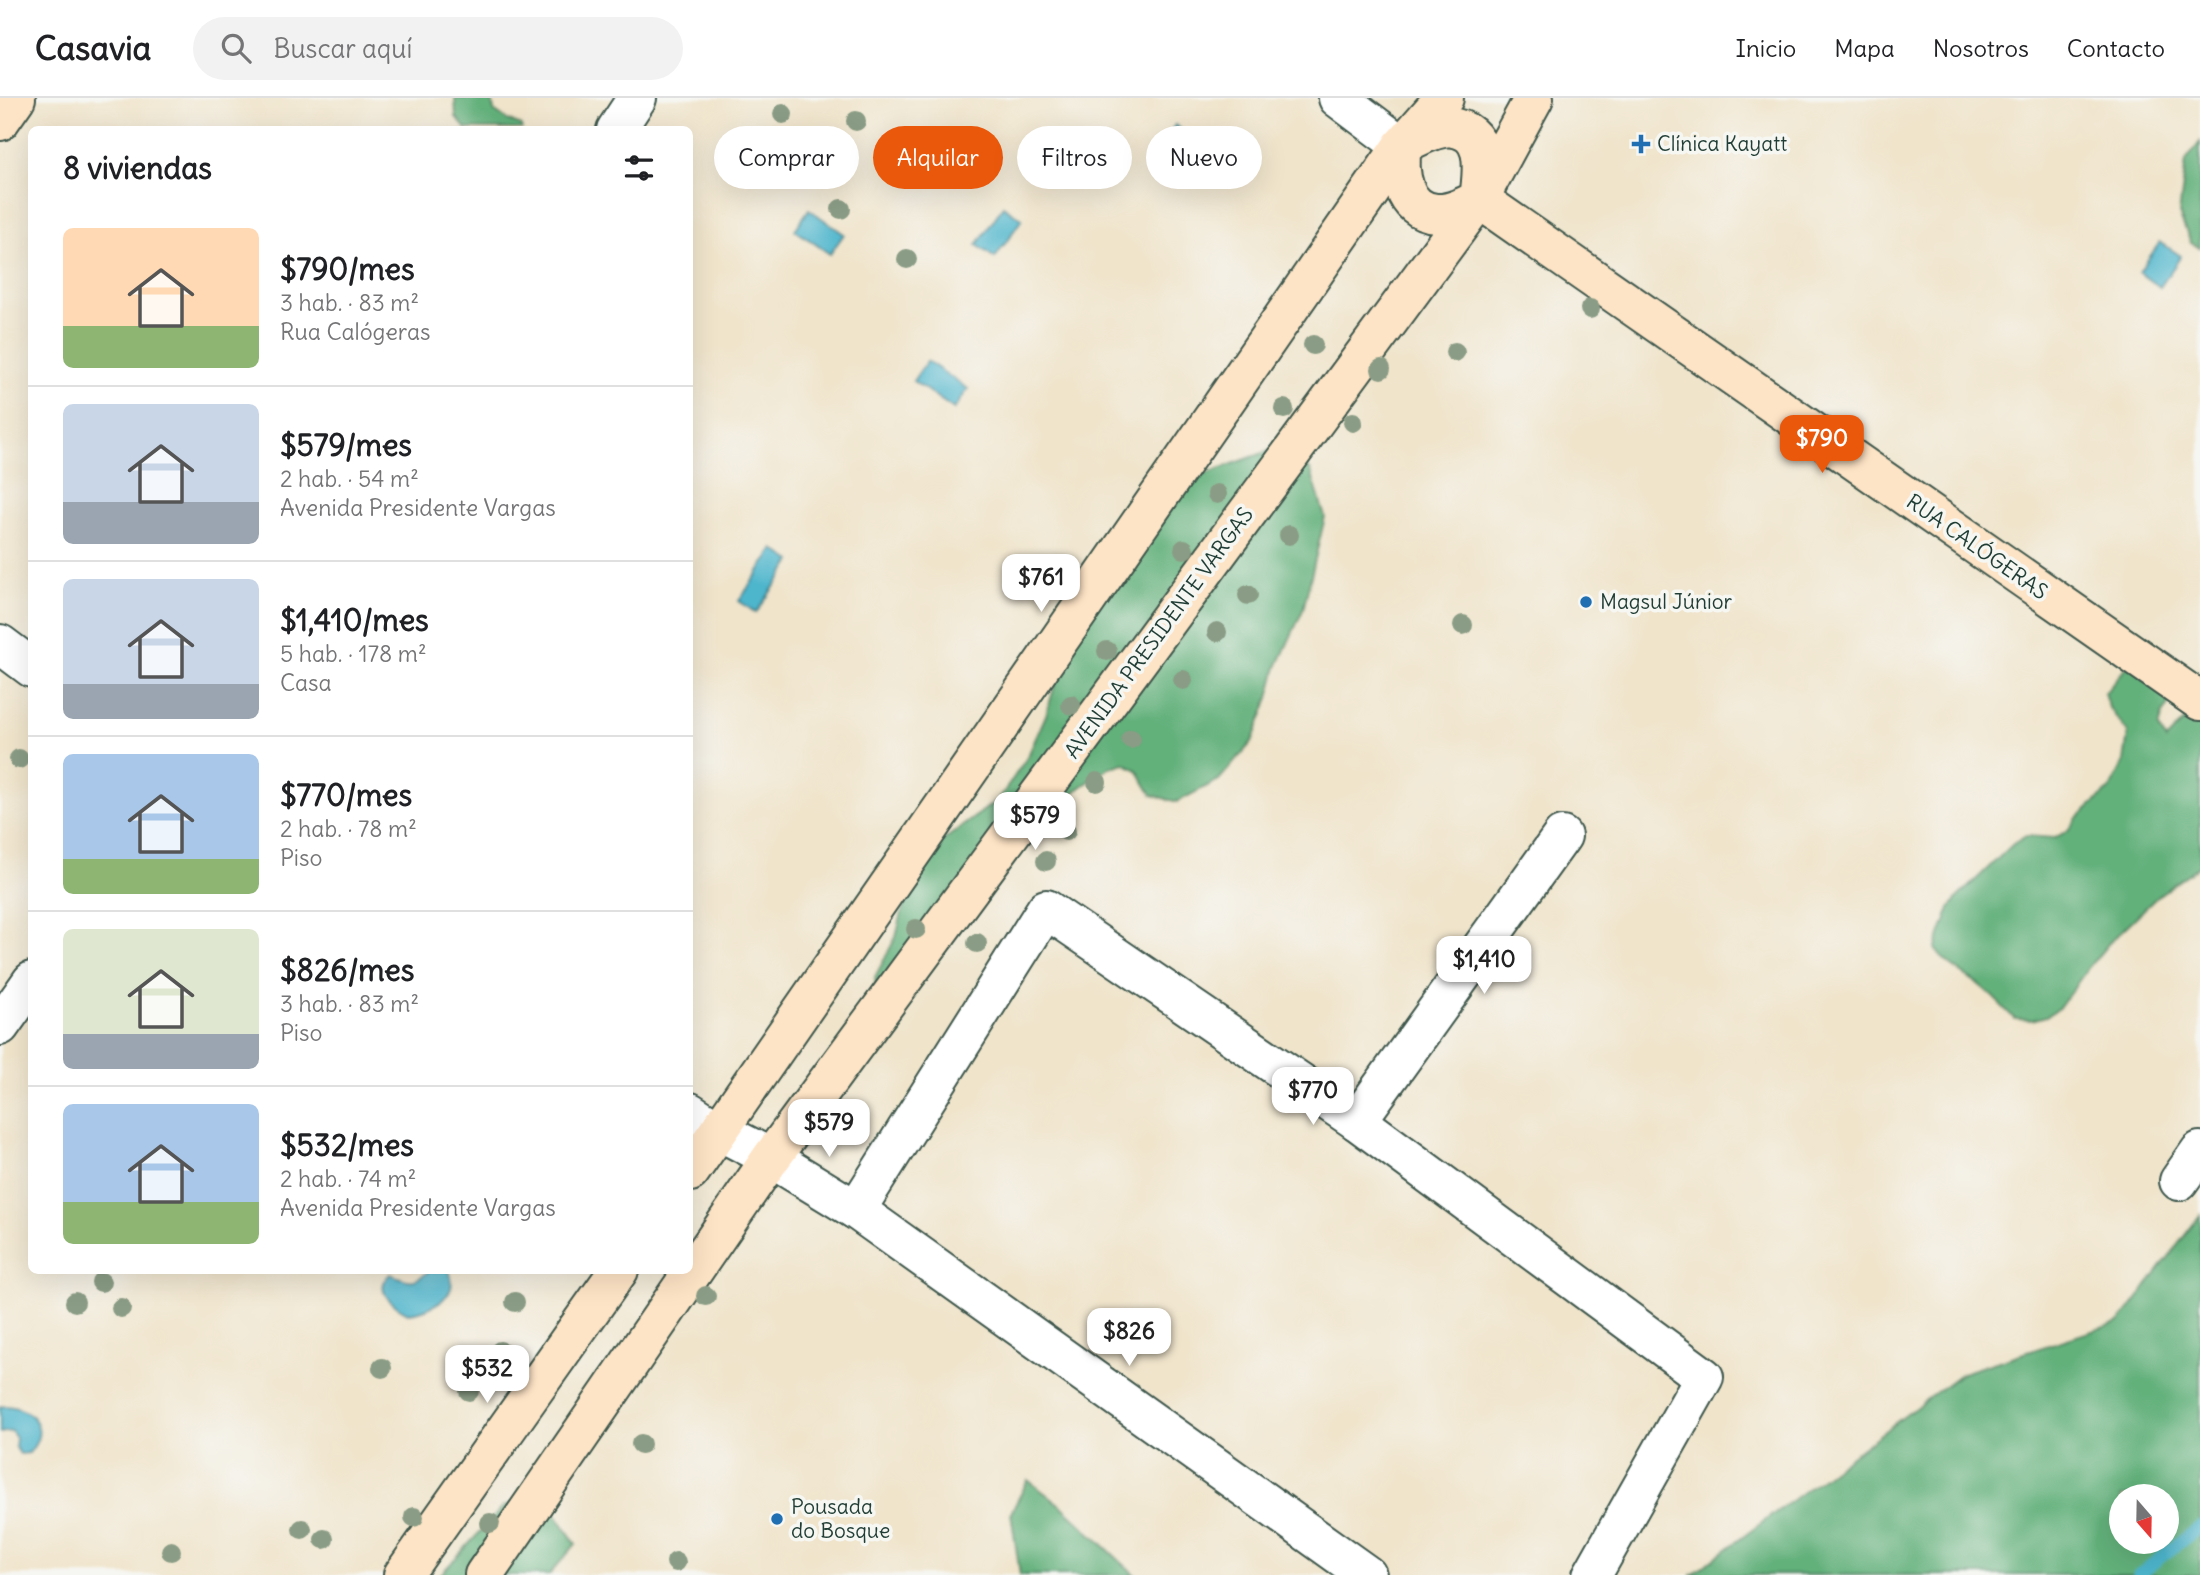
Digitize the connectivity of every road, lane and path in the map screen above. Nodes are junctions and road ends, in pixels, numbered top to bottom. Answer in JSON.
{"nodes":[{"id":1,"x":16,"y":98,"type":"edge"},
{"id":2,"x":637,"y":98,"type":"edge"},
{"id":3,"x":1338,"y":98,"type":"edge"},
{"id":4,"x":1444,"y":98,"type":"edge"},
{"id":5,"x":1534,"y":98,"type":"edge"},
{"id":6,"x":0,"y":121,"type":"edge"},
{"id":7,"x":619,"y":126,"type":"edge"},
{"id":8,"x":1402,"y":146,"type":"junction"},
{"id":9,"x":1479,"y":199,"type":"junction"},
{"id":10,"x":0,"y":645,"type":"edge"},
{"id":11,"x":28,"y":665,"type":"edge"},
{"id":12,"x":2200,"y":701,"type":"edge"},
{"id":13,"x":1562,"y":836,"type":"dead end"},
{"id":14,"x":28,"y":987,"type":"edge"},
{"id":15,"x":0,"y":1026,"type":"edge"},
{"id":16,"x":704,"y":1121,"type":"edge"},
{"id":17,"x":1357,"y":1121,"type":"junction"},
{"id":18,"x":771,"y":1158,"type":"junction"},
{"id":19,"x":693,"y":1161,"type":"edge"},
{"id":20,"x":856,"y":1210,"type":"junction"},
{"id":21,"x":693,"y":1271,"type":"edge"},
{"id":22,"x":616,"y":1274,"type":"edge"},
{"id":23,"x":691,"y":1274,"type":"edge"},
{"id":24,"x":402,"y":1575,"type":"edge"},
{"id":25,"x":484,"y":1575,"type":"edge"},
{"id":26,"x":1367,"y":1575,"type":"edge"},
{"id":27,"x":1592,"y":1575,"type":"edge"}],
"edges":[{"from":1,"to":6,"type":"main road"},
{"from":2,"to":7,"type":"street"},
{"from":3,"to":8,"type":"street"},
{"from":4,"to":8,"type":"main road"},
{"from":5,"to":9,"type":"main road","name":"AVENIDA PRESIDENTE VARGAS"},
{"from":8,"to":9,"type":"main road"},
{"from":8,"to":9,"type":"main road"},
{"from":8,"to":16,"type":"main road"},
{"from":9,"to":12,"type":"main road","name":"RUA CALÓGERAS"},
{"from":9,"to":18,"type":"main road","name":"AVENIDA PRESIDENTE VARGAS"},
{"from":10,"to":11,"type":"street"},
{"from":13,"to":17,"type":"street"},
{"from":14,"to":15,"type":"street"},
{"from":16,"to":18,"type":"street"},
{"from":16,"to":19,"type":"main road"},
{"from":17,"to":20,"type":"street"},
{"from":17,"to":27,"type":"street"},
{"from":18,"to":20,"type":"street"},
{"from":18,"to":21,"type":"main road","name":"AVENIDA PRESIDENTE VARGAS"},
{"from":20,"to":26,"type":"street"},
{"from":22,"to":24,"type":"main road"},
{"from":23,"to":25,"type":"main road","name":"AVENIDA PRESIDENTE VARGAS"}]}
